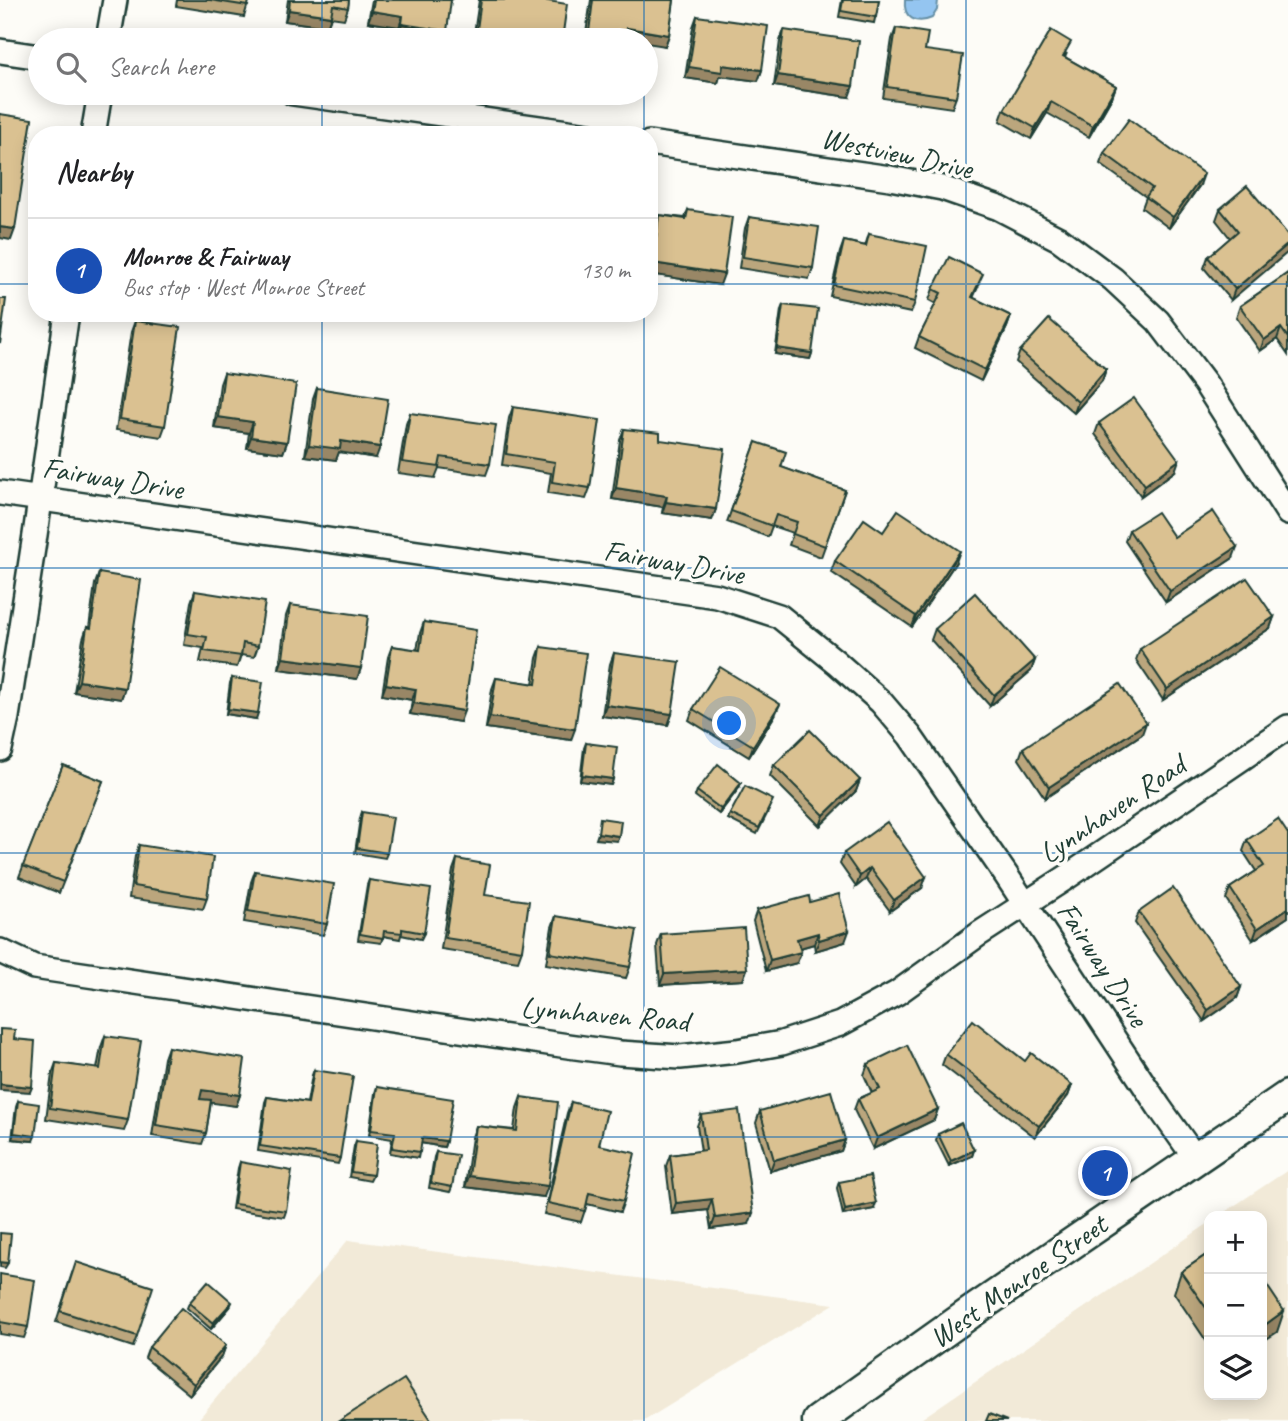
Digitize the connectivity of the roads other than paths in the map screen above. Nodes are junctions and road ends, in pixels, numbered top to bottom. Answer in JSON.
{"nodes":[{"id":1,"x":114,"y":0,"type":"edge"},
{"id":2,"x":110,"y":28,"type":"edge"},
{"id":3,"x":0,"y":51,"type":"edge"},
{"id":4,"x":28,"y":55,"type":"edge"},
{"id":5,"x":98,"y":105,"type":"edge"},
{"id":6,"x":378,"y":105,"type":"edge"},
{"id":7,"x":94,"y":126,"type":"edge"},
{"id":8,"x":526,"y":126,"type":"edge"},
{"id":9,"x":658,"y":144,"type":"edge"},
{"id":10,"x":66,"y":322,"type":"edge"},
{"id":11,"x":0,"y":493,"type":"edge"},
{"id":12,"x":40,"y":499,"type":"junction"},
{"id":13,"x":1288,"y":513,"type":"edge"},
{"id":14,"x":1288,"y":727,"type":"edge"},
{"id":15,"x":0,"y":749,"type":"edge"},
{"id":16,"x":1026,"y":905,"type":"junction"},
{"id":17,"x":0,"y":951,"type":"edge"},
{"id":18,"x":1288,"y":1096,"type":"edge"},
{"id":19,"x":1196,"y":1159,"type":"junction"},
{"id":20,"x":818,"y":1421,"type":"edge"}],
"edges":[{"from":1,"to":2,"type":"street"},
{"from":3,"to":4,"type":"street"},
{"from":5,"to":7,"type":"street"},
{"from":6,"to":8,"type":"street"},
{"from":9,"to":13,"type":"street","name":"Westview Drive"},
{"from":10,"to":12,"type":"street"},
{"from":11,"to":12,"type":"street","name":"Fairway Drive"},
{"from":12,"to":15,"type":"street"},
{"from":12,"to":16,"type":"street","name":"Fairway Drive"},
{"from":14,"to":16,"type":"street","name":"Lynnhaven Road"},
{"from":16,"to":17,"type":"street","name":"Lynnhaven Road"},
{"from":16,"to":19,"type":"street","name":"Fairway Drive"},
{"from":18,"to":19,"type":"street","name":"West Monroe Street"},
{"from":19,"to":20,"type":"street","name":"West Monroe Street"}]}
